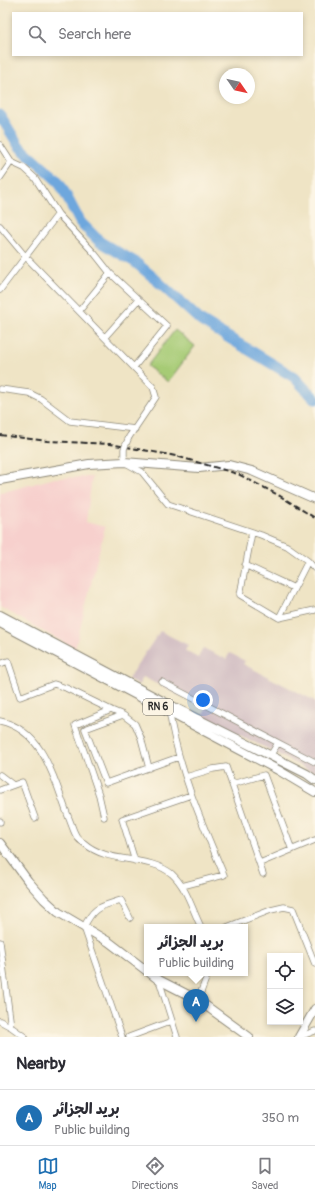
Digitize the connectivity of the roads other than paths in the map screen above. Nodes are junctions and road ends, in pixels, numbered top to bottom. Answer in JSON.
{"nodes":[{"id":1,"x":0,"y":145,"type":"edge"},
{"id":2,"x":11,"y":162,"type":"junction"},
{"id":3,"x":0,"y":178,"type":"edge"},
{"id":4,"x":58,"y":214,"type":"junction"},
{"id":5,"x":0,"y":226,"type":"edge"},
{"id":6,"x":26,"y":256,"type":"junction"},
{"id":7,"x":110,"y":273,"type":"junction"},
{"id":8,"x":0,"y":290,"type":"edge"},
{"id":9,"x":138,"y":300,"type":"junction"},
{"id":10,"x":80,"y":310,"type":"junction"},
{"id":11,"x":105,"y":336,"type":"junction"},
{"id":12,"x":134,"y":367,"type":"junction"},
{"id":13,"x":0,"y":389,"type":"edge"},
{"id":14,"x":135,"y":429,"type":"junction"},
{"id":15,"x":124,"y":459,"type":"junction"},
{"id":16,"x":0,"y":480,"type":"edge"},
{"id":17,"x":315,"y":499,"type":"edge"},
{"id":18,"x":252,"y":532,"type":"junction"},
{"id":19,"x":308,"y":561,"type":"junction"},
{"id":20,"x":245,"y":565,"type":"junction"},
{"id":21,"x":315,"y":569,"type":"edge"},
{"id":22,"x":294,"y":588,"type":"junction"},
{"id":23,"x":315,"y":610,"type":"edge"},
{"id":24,"x":0,"y":615,"type":"edge"},
{"id":25,"x":279,"y":618,"type":"junction"},
{"id":26,"x":0,"y":623,"type":"edge"},
{"id":27,"x":0,"y":664,"type":"edge"},
{"id":28,"x":162,"y":682,"type":"dead end"},
{"id":29,"x":111,"y":710,"type":"junction"},
{"id":30,"x":175,"y":713,"type":"junction"},
{"id":31,"x":123,"y":715,"type":"junction"},
{"id":32,"x":0,"y":721,"type":"edge"},
{"id":33,"x":278,"y":743,"type":"junction"},
{"id":34,"x":179,"y":756,"type":"junction"},
{"id":35,"x":270,"y":756,"type":"junction"},
{"id":36,"x":315,"y":762,"type":"edge"},
{"id":37,"x":149,"y":768,"type":"junction"},
{"id":38,"x":0,"y":775,"type":"edge"},
{"id":39,"x":186,"y":777,"type":"junction"},
{"id":40,"x":312,"y":777,"type":"edge"},
{"id":41,"x":232,"y":784,"type":"junction"},
{"id":42,"x":13,"y":785,"type":"junction"},
{"id":43,"x":0,"y":790,"type":"edge"},
{"id":44,"x":315,"y":792,"type":"edge"},
{"id":45,"x":191,"y":795,"type":"junction"},
{"id":46,"x":104,"y":817,"type":"dead end"},
{"id":47,"x":35,"y":818,"type":"dead end"},
{"id":48,"x":315,"y":840,"type":"edge"},
{"id":49,"x":0,"y":844,"type":"edge"},
{"id":50,"x":292,"y":850,"type":"junction"},
{"id":51,"x":134,"y":861,"type":"junction"},
{"id":52,"x":260,"y":863,"type":"junction"},
{"id":53,"x":263,"y":874,"type":"dead end"},
{"id":54,"x":182,"y":886,"type":"junction"},
{"id":55,"x":130,"y":918,"type":"dead end"},
{"id":56,"x":200,"y":924,"type":"edge"},
{"id":57,"x":236,"y":924,"type":"edge"},
{"id":58,"x":84,"y":927,"type":"junction"},
{"id":59,"x":0,"y":942,"type":"edge"},
{"id":60,"x":315,"y":964,"type":"edge"},
{"id":61,"x":144,"y":969,"type":"edge"},
{"id":62,"x":154,"y":976,"type":"edge"},
{"id":63,"x":207,"y":976,"type":"edge"},
{"id":64,"x":159,"y":980,"type":"junction"},
{"id":65,"x":198,"y":1000,"type":"junction"},
{"id":66,"x":315,"y":1009,"type":"edge"},
{"id":67,"x":0,"y":1021,"type":"edge"},
{"id":68,"x":172,"y":1021,"type":"junction"},
{"id":69,"x":12,"y":1027,"type":"junction"},
{"id":70,"x":312,"y":1034,"type":"edge"},
{"id":71,"x":25,"y":1037,"type":"edge"},
{"id":72,"x":122,"y":1037,"type":"edge"},
{"id":73,"x":129,"y":1037,"type":"edge"},
{"id":74,"x":177,"y":1037,"type":"edge"},
{"id":75,"x":249,"y":1037,"type":"edge"},
{"id":76,"x":299,"y":1037,"type":"edge"}],
"edges":[{"from":1,"to":2,"type":"street"},
{"from":2,"to":3,"type":"street"},
{"from":2,"to":4,"type":"street"},
{"from":4,"to":6,"type":"street"},
{"from":4,"to":7,"type":"street"},
{"from":5,"to":6,"type":"street"},
{"from":6,"to":8,"type":"street"},
{"from":6,"to":10,"type":"street"},
{"from":7,"to":9,"type":"street"},
{"from":7,"to":10,"type":"street"},
{"from":9,"to":11,"type":"street"},
{"from":9,"to":12,"type":"street"},
{"from":10,"to":11,"type":"street"},
{"from":11,"to":12,"type":"street"},
{"from":12,"to":14,"type":"street"},
{"from":13,"to":14,"type":"street"},
{"from":14,"to":15,"type":"street","bridge":true},
{"from":15,"to":16,"type":"main road"},
{"from":15,"to":17,"type":"main road"},
{"from":15,"to":18,"type":"street"},
{"from":18,"to":19,"type":"street"},
{"from":18,"to":20,"type":"street"},
{"from":19,"to":21,"type":"street"},
{"from":19,"to":22,"type":"street"},
{"from":20,"to":22,"type":"street"},
{"from":20,"to":25,"type":"street"},
{"from":22,"to":25,"type":"street"},
{"from":23,"to":25,"type":"street"},
{"from":24,"to":30,"type":"main road","number":"RN 6"},
{"from":26,"to":30,"type":"main road","number":"RN 6"},
{"from":27,"to":29,"type":"street"},
{"from":28,"to":33,"type":"street"},
{"from":29,"to":31,"type":"street"},
{"from":29,"to":46,"type":"street"},
{"from":30,"to":34,"type":"street"},
{"from":30,"to":35,"type":"main road","number":"RN 6"},
{"from":30,"to":44,"type":"main road","number":"RN 6"},
{"from":31,"to":37,"type":"street"},
{"from":31,"to":37,"type":"street"},
{"from":32,"to":51,"type":"street"},
{"from":33,"to":35,"type":"street"},
{"from":33,"to":36,"type":"street"},
{"from":34,"to":37,"type":"street"},
{"from":34,"to":39,"type":"street"},
{"from":35,"to":40,"type":"main road","number":"RN 6"},
{"from":38,"to":42,"type":"street"},
{"from":39,"to":41,"type":"street"},
{"from":39,"to":45,"type":"street"},
{"from":41,"to":50,"type":"street"},
{"from":41,"to":52,"type":"street"},
{"from":42,"to":43,"type":"street"},
{"from":42,"to":47,"type":"street"},
{"from":45,"to":51,"type":"street"},
{"from":45,"to":54,"type":"street"},
{"from":48,"to":50,"type":"street"},
{"from":49,"to":58,"type":"main road"},
{"from":50,"to":52,"type":"street"},
{"from":51,"to":54,"type":"street"},
{"from":52,"to":53,"type":"street"},
{"from":54,"to":56,"type":"street"},
{"from":55,"to":58,"type":"street"},
{"from":57,"to":60,"type":"street"},
{"from":58,"to":61,"type":"main road"},
{"from":58,"to":72,"type":"street"},
{"from":59,"to":69,"type":"street"},
{"from":62,"to":64,"type":"main road"},
{"from":63,"to":65,"type":"street"},
{"from":64,"to":65,"type":"main road"},
{"from":64,"to":68,"type":"street"},
{"from":65,"to":75,"type":"main road"},
{"from":66,"to":76,"type":"main road"},
{"from":67,"to":69,"type":"street"},
{"from":68,"to":73,"type":"street"},
{"from":68,"to":74,"type":"street"},
{"from":69,"to":71,"type":"street"},
{"from":70,"to":76,"type":"street"}]}
